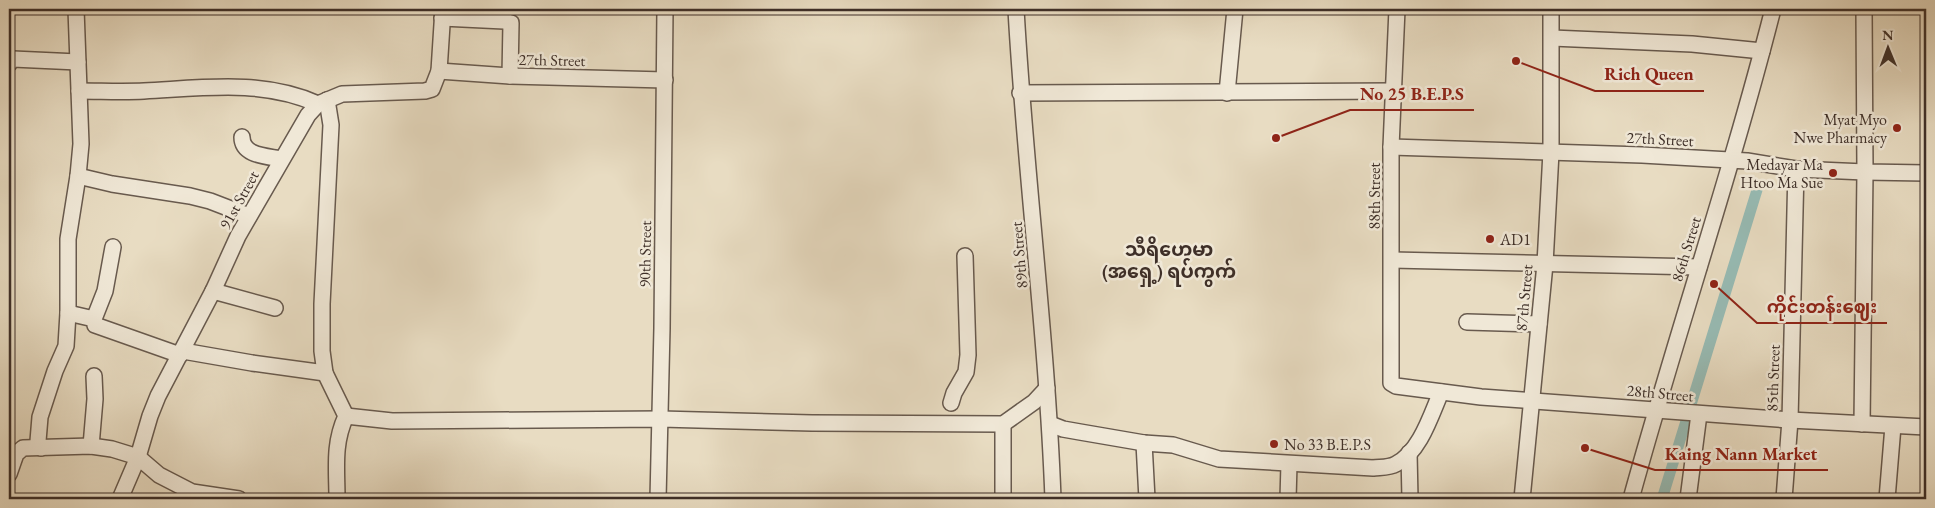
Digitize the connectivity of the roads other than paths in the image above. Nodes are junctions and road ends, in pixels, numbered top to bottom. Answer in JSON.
{"nodes":[{"id":1,"x":76,"y":9,"type":"edge"},
{"id":2,"x":665,"y":9,"type":"edge"},
{"id":3,"x":1016,"y":9,"type":"edge"},
{"id":4,"x":1235,"y":9,"type":"edge"},
{"id":5,"x":1397,"y":9,"type":"edge"},
{"id":6,"x":1551,"y":9,"type":"edge"},
{"id":7,"x":1773,"y":9,"type":"edge"},
{"id":8,"x":1864,"y":9,"type":"edge"},
{"id":9,"x":443,"y":13,"type":"edge"},
{"id":10,"x":1552,"y":38,"type":"junction"},
{"id":11,"x":1762,"y":51,"type":"junction"},
{"id":12,"x":78,"y":62,"type":"junction"},
{"id":13,"x":9,"y":64,"type":"edge"},
{"id":14,"x":439,"y":71,"type":"junction"},
{"id":15,"x":510,"y":76,"type":"junction"},
{"id":16,"x":665,"y":80,"type":"junction"},
{"id":17,"x":79,"y":92,"type":"junction"},
{"id":18,"x":1393,"y":92,"type":"junction"},
{"id":19,"x":1020,"y":93,"type":"junction"},
{"id":20,"x":1227,"y":93,"type":"junction"},
{"id":21,"x":322,"y":102,"type":"junction"},
{"id":22,"x":242,"y":137,"type":"dead end"},
{"id":23,"x":1391,"y":146,"type":"junction"},
{"id":24,"x":1551,"y":152,"type":"junction"},
{"id":25,"x":281,"y":159,"type":"junction"},
{"id":26,"x":1732,"y":160,"type":"junction"},
{"id":27,"x":1796,"y":168,"type":"junction"},
{"id":28,"x":1864,"y":172,"type":"junction"},
{"id":29,"x":1926,"y":173,"type":"edge"},
{"id":30,"x":78,"y":176,"type":"junction"},
{"id":31,"x":249,"y":216,"type":"junction"},
{"id":32,"x":113,"y":247,"type":"dead end"},
{"id":33,"x":965,"y":256,"type":"dead end"},
{"id":34,"x":1392,"y":260,"type":"junction"},
{"id":35,"x":1545,"y":264,"type":"junction"},
{"id":36,"x":1699,"y":267,"type":"junction"},
{"id":37,"x":213,"y":291,"type":"junction"},
{"id":38,"x":275,"y":308,"type":"dead end"},
{"id":39,"x":68,"y":313,"type":"junction"},
{"id":40,"x":94,"y":319,"type":"junction"},
{"id":41,"x":1467,"y":322,"type":"dead end"},
{"id":42,"x":1539,"y":324,"type":"junction"},
{"id":43,"x":182,"y":353,"type":"junction"},
{"id":44,"x":325,"y":373,"type":"junction"},
{"id":45,"x":94,"y":376,"type":"dead end"},
{"id":46,"x":1392,"y":384,"type":"joint"},
{"id":47,"x":1047,"y":388,"type":"junction"},
{"id":48,"x":1441,"y":392,"type":"junction"},
{"id":49,"x":1531,"y":401,"type":"junction"},
{"id":50,"x":951,"y":403,"type":"dead end"},
{"id":51,"x":1656,"y":409,"type":"junction"},
{"id":52,"x":1694,"y":413,"type":"junction"},
{"id":53,"x":346,"y":416,"type":"junction"},
{"id":54,"x":661,"y":419,"type":"junction"},
{"id":55,"x":1790,"y":420,"type":"junction"},
{"id":56,"x":1003,"y":424,"type":"junction"},
{"id":57,"x":1050,"y":424,"type":"junction"},
{"id":58,"x":1862,"y":424,"type":"junction"},
{"id":59,"x":1893,"y":426,"type":"junction"},
{"id":60,"x":1926,"y":427,"type":"edge"},
{"id":61,"x":1144,"y":443,"type":"junction"},
{"id":62,"x":91,"y":446,"type":"junction"},
{"id":63,"x":41,"y":448,"type":"junction"},
{"id":64,"x":1409,"y":452,"type":"junction"},
{"id":65,"x":138,"y":457,"type":"junction"},
{"id":66,"x":1289,"y":464,"type":"junction"},
{"id":67,"x":9,"y":474,"type":"edge"},
{"id":68,"x":120,"y":499,"type":"edge"},
{"id":69,"x":239,"y":499,"type":"edge"},
{"id":70,"x":337,"y":499,"type":"edge"},
{"id":71,"x":658,"y":499,"type":"edge"},
{"id":72,"x":1002,"y":499,"type":"edge"},
{"id":73,"x":1053,"y":499,"type":"edge"},
{"id":74,"x":1147,"y":499,"type":"edge"},
{"id":75,"x":1288,"y":499,"type":"edge"},
{"id":76,"x":1410,"y":499,"type":"edge"},
{"id":77,"x":1522,"y":499,"type":"edge"},
{"id":78,"x":1631,"y":499,"type":"edge"},
{"id":79,"x":1688,"y":499,"type":"edge"},
{"id":80,"x":1784,"y":499,"type":"edge"},
{"id":81,"x":1887,"y":499,"type":"edge"}],
"edges":[{"from":1,"to":12,"type":"street"},
{"from":2,"to":16,"type":"street","name":"90th Street"},
{"from":3,"to":19,"type":"street","name":"89th Street"},
{"from":4,"to":20,"type":"street"},
{"from":5,"to":18,"type":"street","name":"88th Street"},
{"from":6,"to":10,"type":"street","name":"87th Street"},
{"from":7,"to":11,"type":"street","name":"86th Street"},
{"from":8,"to":28,"type":"street"},
{"from":9,"to":14,"type":"street"},
{"from":9,"to":15,"type":"street"},
{"from":10,"to":11,"type":"street"},
{"from":10,"to":24,"type":"street","name":"87th Street"},
{"from":11,"to":26,"type":"street","name":"86th Street"},
{"from":12,"to":13,"type":"street"},
{"from":12,"to":17,"type":"street"},
{"from":14,"to":15,"type":"street","name":"27th Street"},
{"from":14,"to":21,"type":"street"},
{"from":15,"to":16,"type":"street","name":"27th Street"},
{"from":16,"to":54,"type":"street","name":"90th Street"},
{"from":17,"to":21,"type":"street"},
{"from":17,"to":30,"type":"street"},
{"from":18,"to":20,"type":"street"},
{"from":18,"to":23,"type":"street","name":"88th Street"},
{"from":19,"to":20,"type":"street"},
{"from":19,"to":47,"type":"street","name":"89th Street"},
{"from":21,"to":25,"type":"street","name":"91st Street"},
{"from":21,"to":44,"type":"street"},
{"from":22,"to":25,"type":"street"},
{"from":23,"to":24,"type":"street","name":"27th Street"},
{"from":23,"to":34,"type":"street","name":"88th Street"},
{"from":24,"to":26,"type":"street","name":"27th Street"},
{"from":24,"to":35,"type":"street","name":"87th Street"},
{"from":25,"to":31,"type":"street","name":"91st Street"},
{"from":26,"to":27,"type":"street","name":"27th Street"},
{"from":26,"to":36,"type":"street","name":"86th Street"},
{"from":27,"to":28,"type":"street","name":"27th Street"},
{"from":27,"to":55,"type":"street","name":"85th Street"},
{"from":28,"to":29,"type":"street","name":"27th Street"},
{"from":28,"to":58,"type":"street"},
{"from":30,"to":31,"type":"street"},
{"from":30,"to":39,"type":"street"},
{"from":31,"to":37,"type":"street","name":"91st Street"},
{"from":32,"to":40,"type":"street"},
{"from":33,"to":50,"type":"street"},
{"from":34,"to":35,"type":"street"},
{"from":34,"to":46,"type":"street","name":"88th Street"},
{"from":35,"to":36,"type":"street"},
{"from":35,"to":42,"type":"street","name":"87th Street"},
{"from":36,"to":51,"type":"street","name":"86th Street"},
{"from":37,"to":38,"type":"street"},
{"from":37,"to":43,"type":"street","name":"91st Street"},
{"from":39,"to":40,"type":"street"},
{"from":39,"to":63,"type":"street"},
{"from":40,"to":43,"type":"street"},
{"from":41,"to":42,"type":"street"},
{"from":42,"to":49,"type":"street","name":"87th Street"},
{"from":43,"to":44,"type":"street"},
{"from":43,"to":65,"type":"street","name":"91st Street"},
{"from":44,"to":53,"type":"street"},
{"from":45,"to":62,"type":"street"},
{"from":46,"to":48,"type":"street","name":"28th Street"},
{"from":47,"to":56,"type":"street"},
{"from":47,"to":57,"type":"street","name":"89th Street"},
{"from":48,"to":49,"type":"street","name":"28th Street"},
{"from":48,"to":64,"type":"street"},
{"from":49,"to":51,"type":"street","name":"28th Street"},
{"from":49,"to":77,"type":"street","name":"87th Street"},
{"from":51,"to":52,"type":"street","name":"28th Street"},
{"from":51,"to":78,"type":"street","name":"86th Street"},
{"from":52,"to":55,"type":"street","name":"28th Street"},
{"from":52,"to":79,"type":"street"},
{"from":53,"to":54,"type":"street"},
{"from":53,"to":70,"type":"street"},
{"from":54,"to":56,"type":"street"},
{"from":54,"to":71,"type":"street","name":"90th Street"},
{"from":55,"to":58,"type":"street","name":"28th Street"},
{"from":55,"to":80,"type":"street","name":"85th Street"},
{"from":56,"to":72,"type":"street"},
{"from":57,"to":61,"type":"street"},
{"from":57,"to":73,"type":"street","name":"89th Street"},
{"from":58,"to":59,"type":"street","name":"28th Street"},
{"from":59,"to":60,"type":"street","name":"28th Street"},
{"from":59,"to":81,"type":"street"},
{"from":61,"to":66,"type":"street"},
{"from":61,"to":74,"type":"street"},
{"from":62,"to":63,"type":"street"},
{"from":62,"to":65,"type":"street"},
{"from":63,"to":67,"type":"street"},
{"from":64,"to":66,"type":"street"},
{"from":64,"to":76,"type":"street"},
{"from":65,"to":68,"type":"street","name":"91st Street"},
{"from":65,"to":69,"type":"street"},
{"from":66,"to":75,"type":"street"}]}
